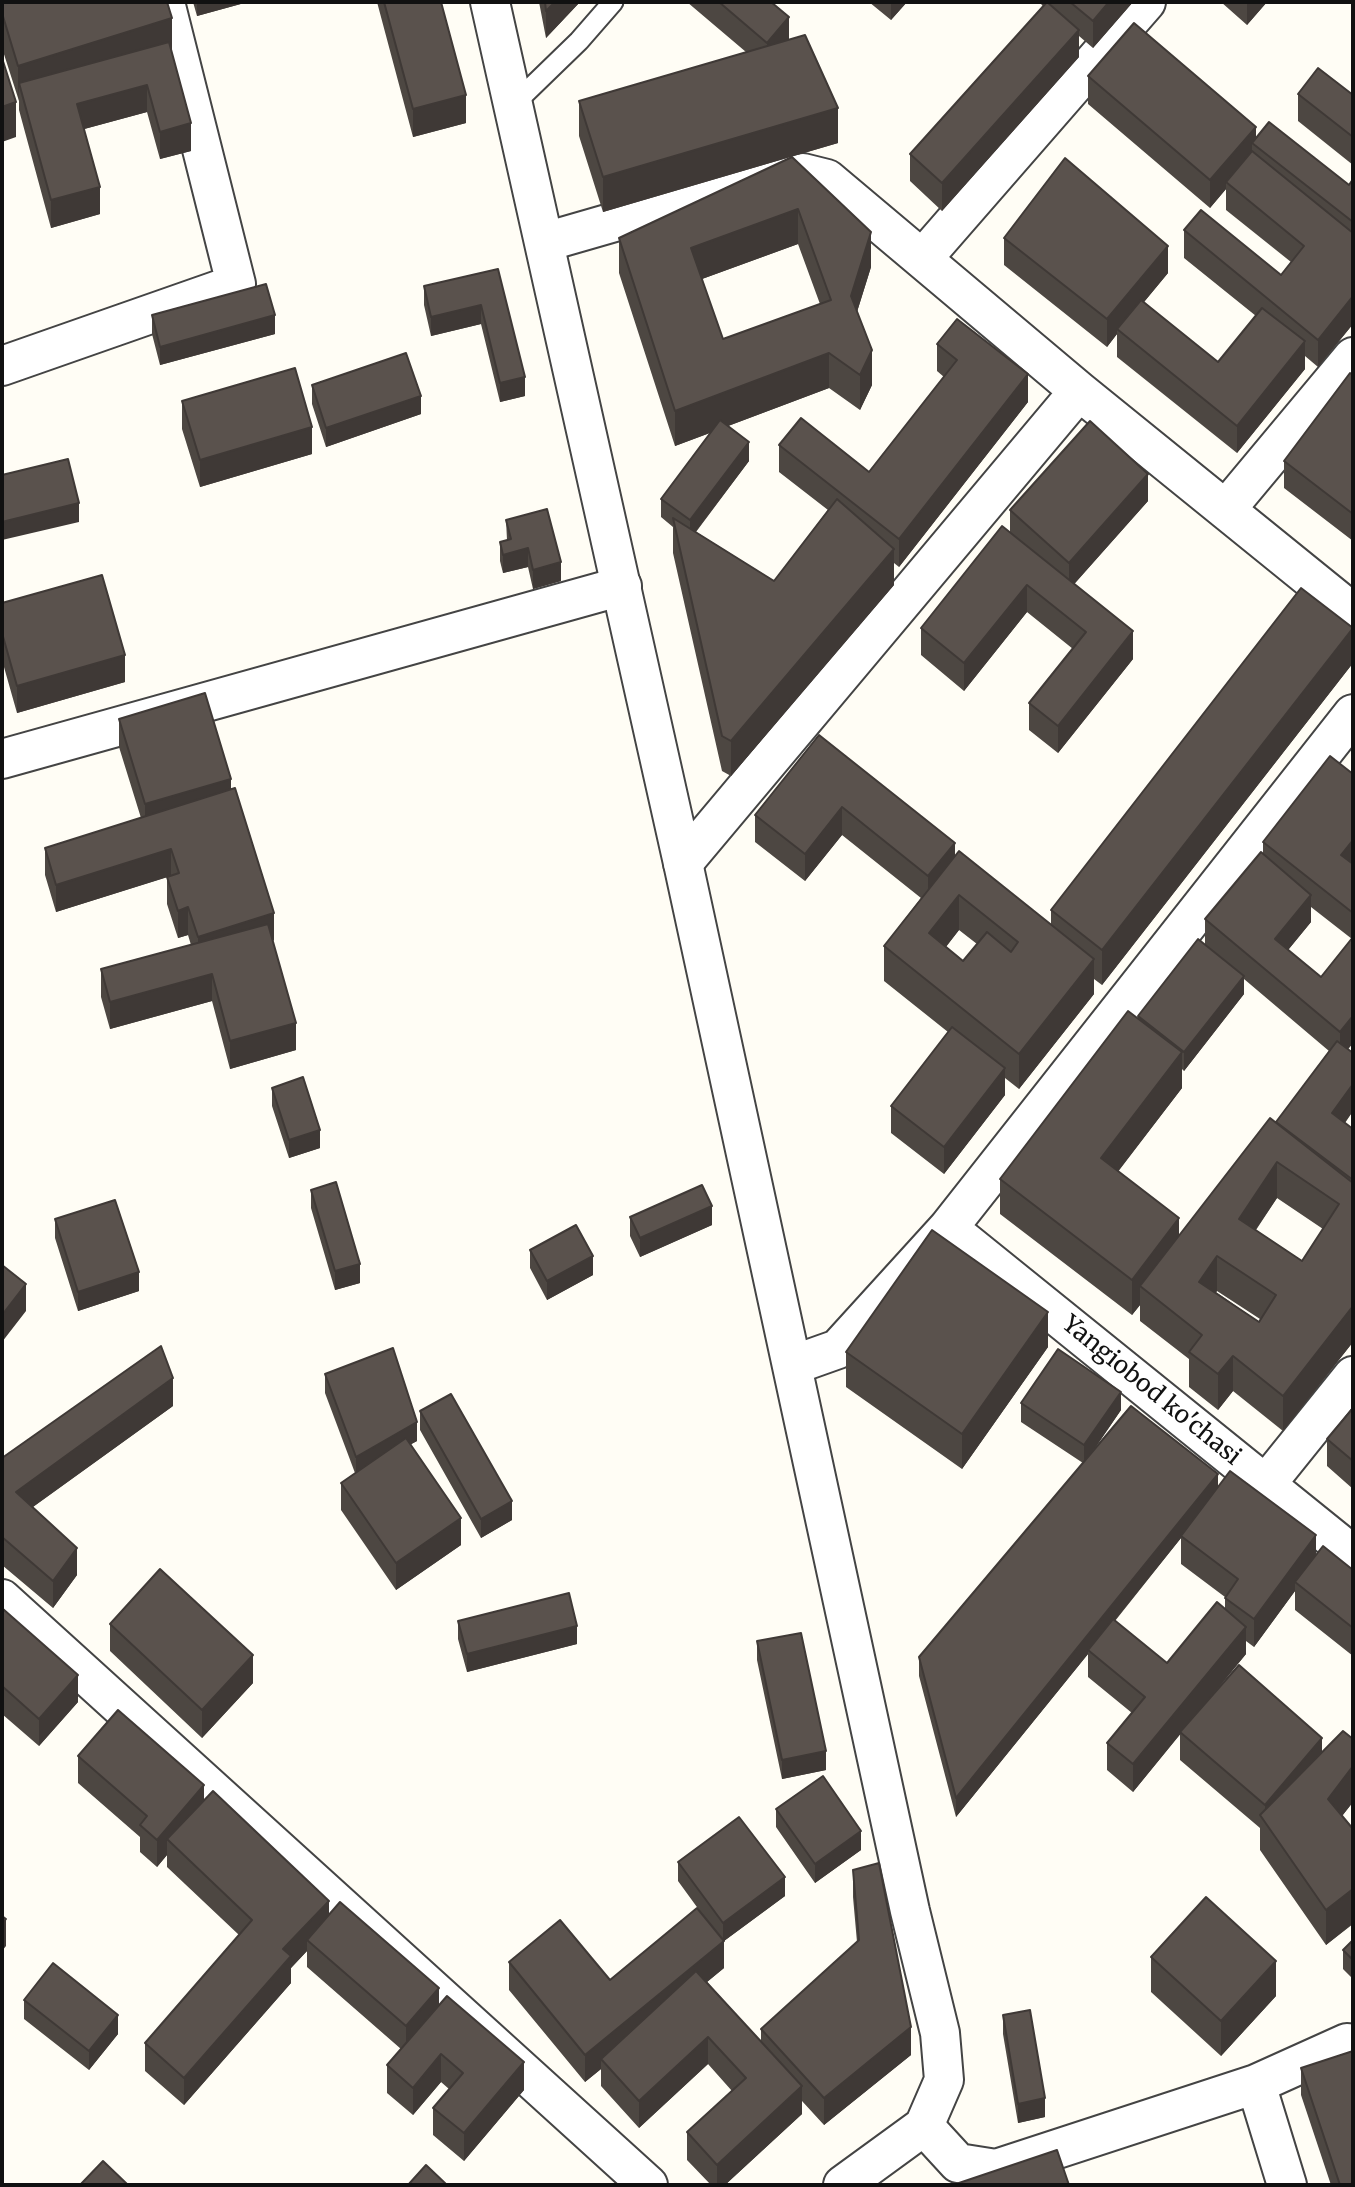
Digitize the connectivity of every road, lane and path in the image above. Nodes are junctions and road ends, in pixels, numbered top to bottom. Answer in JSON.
{"nodes":[{"id":1,"x":165,"y":2,"type":"edge"},
{"id":2,"x":491,"y":2,"type":"edge"},
{"id":3,"x":613,"y":2,"type":"edge"},
{"id":4,"x":1146,"y":2,"type":"edge"},
{"id":5,"x":514,"y":104,"type":"junction"},
{"id":6,"x":545,"y":242,"type":"junction"},
{"id":7,"x":923,"y":258,"type":"junction"},
{"id":8,"x":1353,"y":356,"type":"edge"},
{"id":9,"x":2,"y":366,"type":"edge"},
{"id":10,"x":1079,"y":391,"type":"junction"},
{"id":11,"x":1227,"y":508,"type":"junction"},
{"id":12,"x":622,"y":586,"type":"junction"},
{"id":13,"x":1353,"y":613,"type":"edge"},
{"id":14,"x":1353,"y":714,"type":"edge"},
{"id":15,"x":2,"y":759,"type":"edge"},
{"id":16,"x":683,"y":863,"type":"junction"},
{"id":17,"x":948,"y":1228,"type":"junction"},
{"id":18,"x":793,"y":1365,"type":"junction"},
{"id":19,"x":1353,"y":1376,"type":"edge"},
{"id":20,"x":1266,"y":1484,"type":"junction"},
{"id":21,"x":1353,"y":1555,"type":"edge"},
{"id":22,"x":2,"y":1599,"type":"edge"},
{"id":23,"x":1353,"y":2044,"type":"edge"},
{"id":24,"x":1256,"y":2084,"type":"junction"},
{"id":25,"x":924,"y":2126,"type":"junction"},
{"id":26,"x":648,"y":2185,"type":"edge"},
{"id":27,"x":844,"y":2185,"type":"edge"},
{"id":28,"x":1287,"y":2185,"type":"edge"}],
"edges":[{"from":1,"to":9,"type":"street"},
{"from":2,"to":5,"type":"street"},
{"from":3,"to":5,"type":"lane"},
{"from":4,"to":7,"type":"street"},
{"from":5,"to":6,"type":"street"},
{"from":6,"to":7,"type":"street"},
{"from":6,"to":12,"type":"street"},
{"from":7,"to":10,"type":"street"},
{"from":8,"to":11,"type":"street"},
{"from":10,"to":11,"type":"street"},
{"from":10,"to":16,"type":"street"},
{"from":11,"to":13,"type":"street"},
{"from":12,"to":15,"type":"street"},
{"from":12,"to":16,"type":"street"},
{"from":14,"to":17,"type":"street"},
{"from":16,"to":18,"type":"street"},
{"from":17,"to":18,"type":"street"},
{"from":17,"to":20,"type":"street","name":"Yangiobod ko'chasi"},
{"from":18,"to":25,"type":"street"},
{"from":19,"to":20,"type":"street"},
{"from":20,"to":21,"type":"street","name":"Yangiobod ko'chasi"},
{"from":22,"to":26,"type":"street"},
{"from":23,"to":24,"type":"street"},
{"from":24,"to":25,"type":"street"},
{"from":24,"to":28,"type":"street"},
{"from":25,"to":27,"type":"street"}]}
